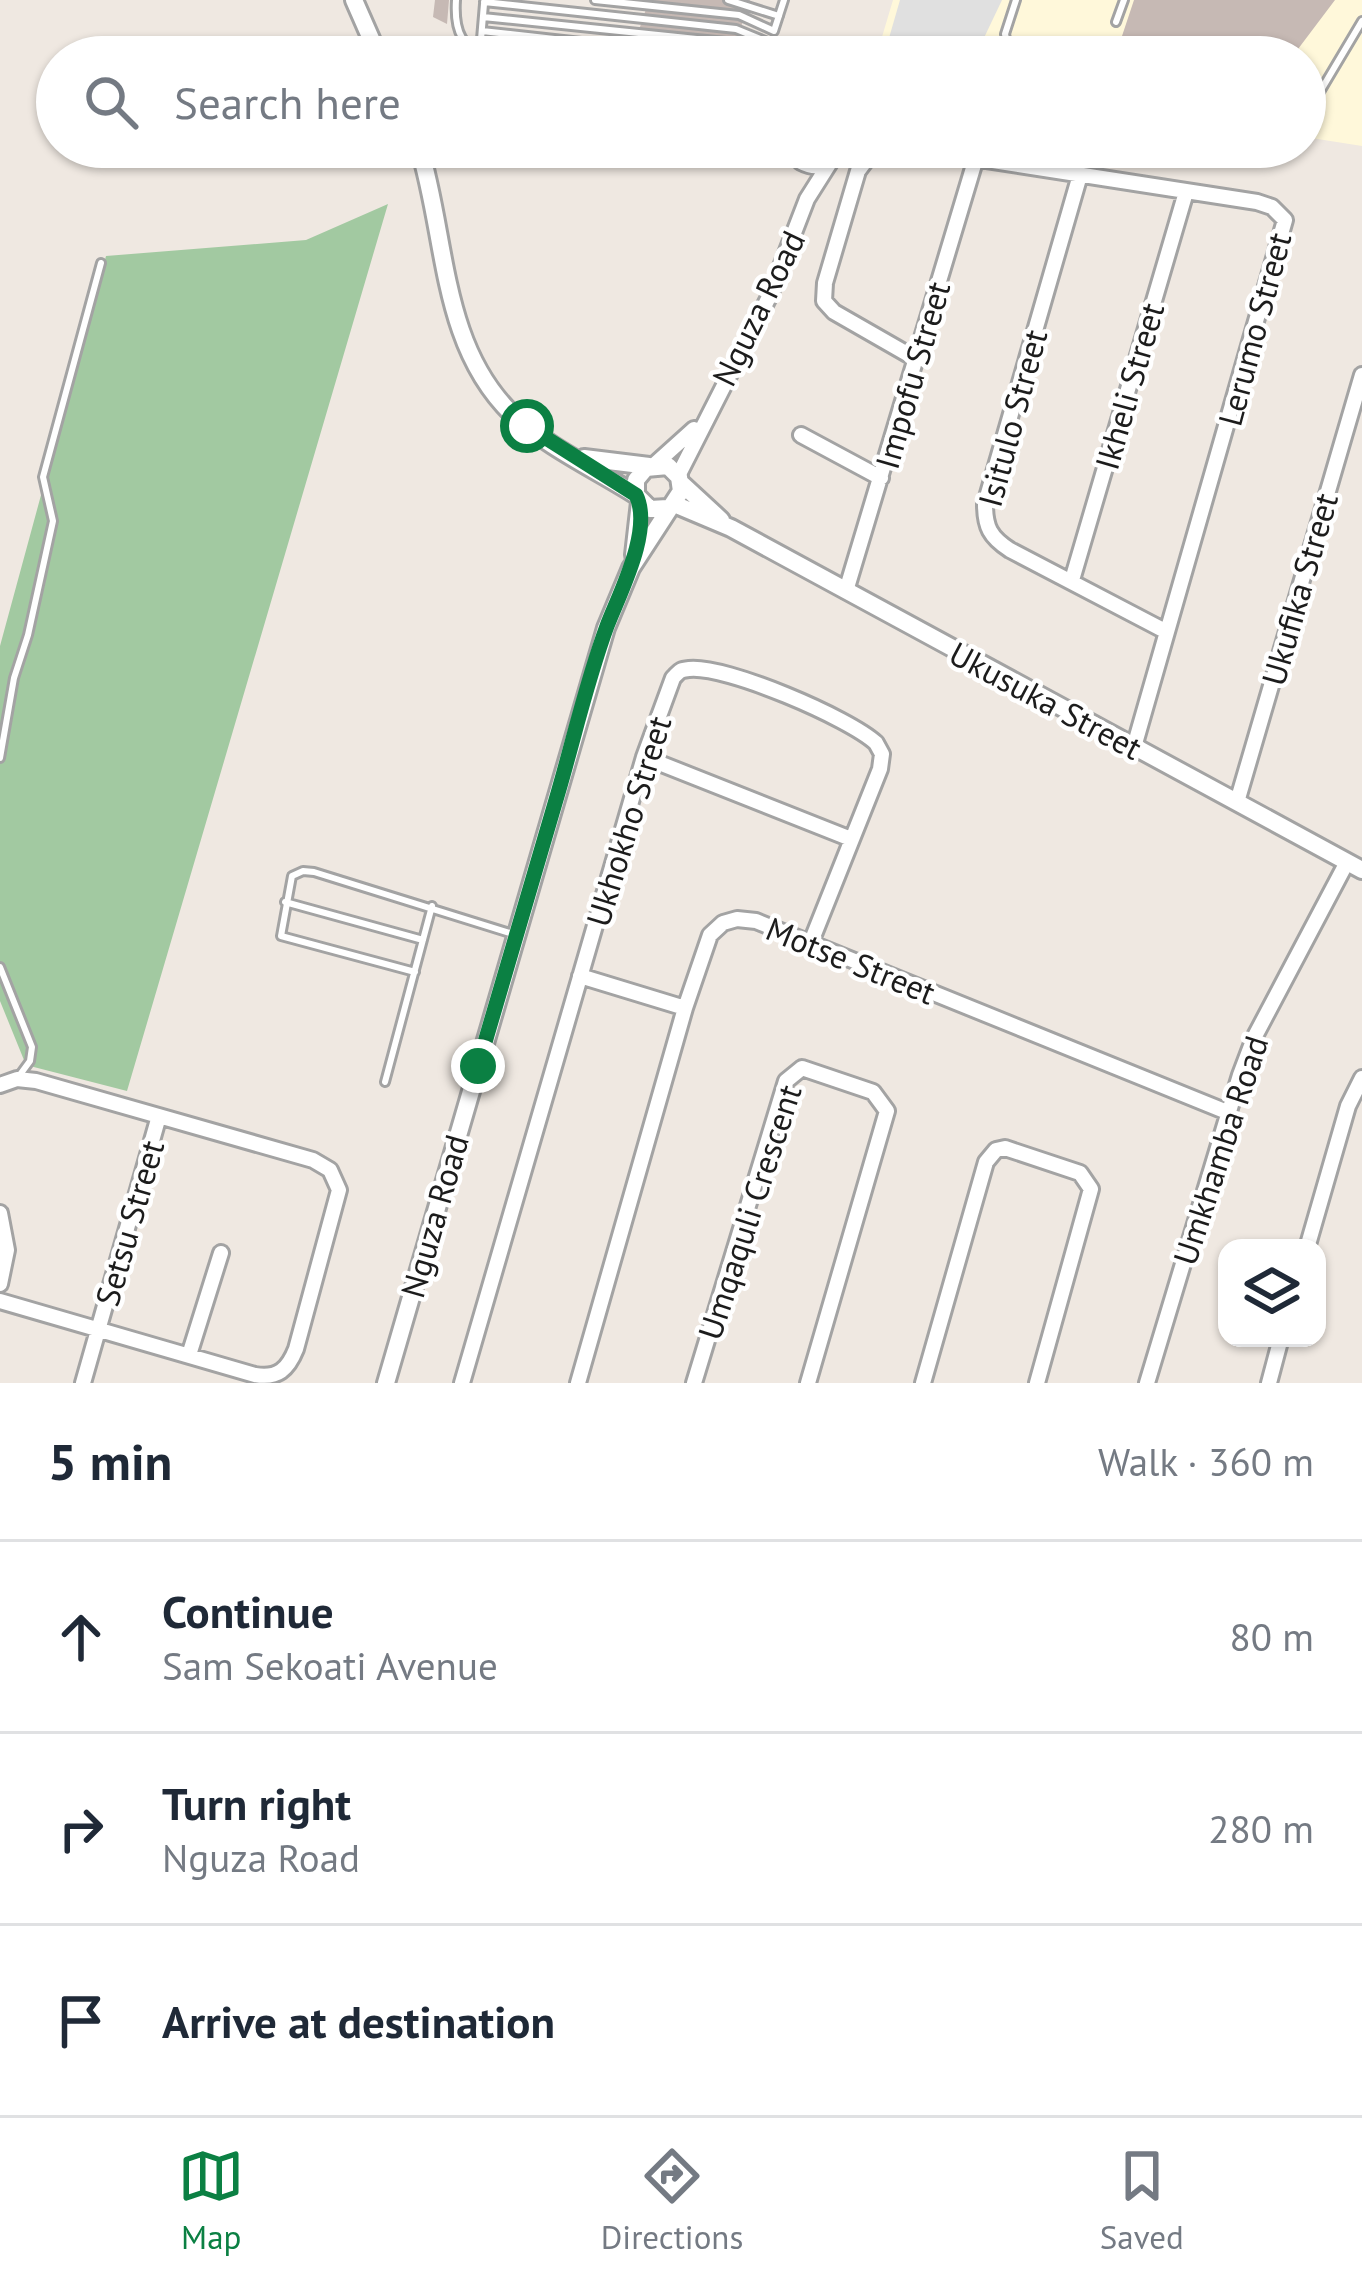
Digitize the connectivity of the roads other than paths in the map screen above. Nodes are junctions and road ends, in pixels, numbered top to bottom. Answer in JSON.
{"nodes":[{"id":1,"x":354,"y":0,"type":"edge"},
{"id":2,"x":456,"y":0,"type":"edge"},
{"id":3,"x":595,"y":0,"type":"edge"},
{"id":4,"x":728,"y":0,"type":"edge"},
{"id":5,"x":773,"y":0,"type":"edge"},
{"id":6,"x":1016,"y":0,"type":"edge"},
{"id":7,"x":1124,"y":0,"type":"edge"},
{"id":8,"x":484,"y":1,"type":"edge"},
{"id":9,"x":783,"y":2,"type":"edge"},
{"id":10,"x":779,"y":16,"type":"junction"},
{"id":11,"x":483,"y":17,"type":"junction"},
{"id":12,"x":1362,"y":21,"type":"edge"},
{"id":13,"x":1116,"y":22,"type":"dead end"},
{"id":14,"x":482,"y":31,"type":"junction"},
{"id":15,"x":774,"y":31,"type":"junction"},
{"id":16,"x":370,"y":36,"type":"edge"},
{"id":17,"x":459,"y":36,"type":"edge"},
{"id":18,"x":483,"y":36,"type":"edge"},
{"id":19,"x":527,"y":36,"type":"edge"},
{"id":20,"x":668,"y":36,"type":"edge"},
{"id":21,"x":753,"y":36,"type":"edge"},
{"id":22,"x":772,"y":36,"type":"edge"},
{"id":23,"x":1005,"y":36,"type":"edge"},
{"id":24,"x":1326,"y":82,"type":"edge"},
{"id":25,"x":425,"y":168,"type":"edge"},
{"id":26,"x":803,"y":168,"type":"edge"},
{"id":27,"x":826,"y":168,"type":"edge"},
{"id":28,"x":860,"y":168,"type":"edge"},
{"id":29,"x":973,"y":168,"type":"edge"},
{"id":30,"x":1037,"y":168,"type":"edge"},
{"id":31,"x":1080,"y":175,"type":"junction"},
{"id":32,"x":1186,"y":192,"type":"junction"},
{"id":33,"x":807,"y":199,"type":"junction"},
{"id":34,"x":101,"y":263,"type":"dead end"},
{"id":35,"x":916,"y":359,"type":"junction"},
{"id":36,"x":1362,"y":375,"type":"edge"},
{"id":37,"x":706,"y":416,"type":"junction"},
{"id":38,"x":802,"y":435,"type":"dead end"},
{"id":39,"x":577,"y":457,"type":"junction"},
{"id":40,"x":651,"y":466,"type":"junction"},
{"id":41,"x":881,"y":478,"type":"junction"},
{"id":42,"x":679,"y":480,"type":"junction"},
{"id":43,"x":638,"y":498,"type":"junction"},
{"id":44,"x":671,"y":506,"type":"junction"},
{"id":45,"x":731,"y":529,"type":"junction"},
{"id":46,"x":631,"y":568,"type":"junction"},
{"id":47,"x":1072,"y":580,"type":"junction"},
{"id":48,"x":847,"y":591,"type":"junction"},
{"id":49,"x":1167,"y":632,"type":"junction"},
{"id":50,"x":1134,"y":747,"type":"junction"},
{"id":51,"x":644,"y":757,"type":"junction"},
{"id":52,"x":0,"y":758,"type":"edge"},
{"id":53,"x":1237,"y":802,"type":"junction"},
{"id":54,"x":851,"y":839,"type":"junction"},
{"id":55,"x":1354,"y":866,"type":"edge"},
{"id":56,"x":285,"y":902,"type":"junction"},
{"id":57,"x":432,"y":907,"type":"junction"},
{"id":58,"x":516,"y":935,"type":"junction"},
{"id":59,"x":423,"y":940,"type":"junction"},
{"id":60,"x":811,"y":942,"type":"junction"},
{"id":61,"x":0,"y":968,"type":"edge"},
{"id":62,"x":416,"y":973,"type":"junction"},
{"id":63,"x":580,"y":976,"type":"junction"},
{"id":64,"x":685,"y":1009,"type":"junction"},
{"id":65,"x":1362,"y":1078,"type":"edge"},
{"id":66,"x":16,"y":1079,"type":"junction"},
{"id":67,"x":385,"y":1082,"type":"dead end"},
{"id":68,"x":0,"y":1085,"type":"edge"},
{"id":69,"x":1227,"y":1112,"type":"junction"},
{"id":70,"x":159,"y":1117,"type":"junction"},
{"id":71,"x":0,"y":1213,"type":"edge"},
{"id":72,"x":1310,"y":1239,"type":"edge"},
{"id":73,"x":220,"y":1253,"type":"dead end"},
{"id":74,"x":0,"y":1284,"type":"edge"},
{"id":75,"x":0,"y":1301,"type":"edge"},
{"id":76,"x":99,"y":1329,"type":"junction"},
{"id":77,"x":1279,"y":1347,"type":"edge"},
{"id":78,"x":190,"y":1355,"type":"junction"},
{"id":79,"x":83,"y":1383,"type":"edge"},
{"id":80,"x":386,"y":1383,"type":"edge"},
{"id":81,"x":462,"y":1383,"type":"edge"},
{"id":82,"x":578,"y":1383,"type":"edge"},
{"id":83,"x":694,"y":1383,"type":"edge"},
{"id":84,"x":808,"y":1383,"type":"edge"},
{"id":85,"x":922,"y":1383,"type":"edge"},
{"id":86,"x":1037,"y":1383,"type":"edge"},
{"id":87,"x":1147,"y":1383,"type":"edge"},
{"id":88,"x":1269,"y":1383,"type":"edge"}],
"edges":[{"from":1,"to":16,"type":"street"},
{"from":2,"to":17,"type":"lane"},
{"from":3,"to":15,"type":"lane"},
{"from":4,"to":10,"type":"lane"},
{"from":5,"to":9,"type":"lane"},
{"from":6,"to":23,"type":"lane"},
{"from":7,"to":13,"type":"lane"},
{"from":8,"to":11,"type":"lane"},
{"from":8,"to":21,"type":"lane"},
{"from":9,"to":10,"type":"lane"},
{"from":10,"to":15,"type":"lane"},
{"from":11,"to":14,"type":"lane"},
{"from":11,"to":20,"type":"lane"},
{"from":12,"to":24,"type":"lane"},
{"from":14,"to":18,"type":"lane"},
{"from":14,"to":19,"type":"lane"},
{"from":15,"to":22,"type":"lane"},
{"from":25,"to":39,"type":"street"},
{"from":26,"to":33,"type":"street","name":"Nguza Road"},
{"from":27,"to":33,"type":"street","name":"Nguza Road"},
{"from":28,"to":35,"type":"street"},
{"from":29,"to":35,"type":"street","name":"Impofu Street"},
{"from":30,"to":31,"type":"street","name":"Lerumo Street"},
{"from":31,"to":32,"type":"street","name":"Lerumo Street"},
{"from":31,"to":47,"type":"street","name":"Isitulo Street"},
{"from":32,"to":47,"type":"street","name":"Ikheli Street"},
{"from":32,"to":49,"type":"street","name":"Lerumo Street"},
{"from":33,"to":37,"type":"street","name":"Nguza Road"},
{"from":34,"to":52,"type":"lane"},
{"from":35,"to":41,"type":"street","name":"Impofu Street"},
{"from":36,"to":53,"type":"street","name":"Ukufika Street"},
{"from":37,"to":40,"type":"street","name":"Nguza Road"},
{"from":37,"to":42,"type":"street","name":"Nguza Road"},
{"from":38,"to":41,"type":"street"},
{"from":39,"to":40,"type":"street"},
{"from":39,"to":43,"type":"street"},
{"from":40,"to":42,"type":"street"},
{"from":40,"to":43,"type":"street"},
{"from":41,"to":48,"type":"street","name":"Impofu Street"},
{"from":42,"to":44,"type":"street"},
{"from":42,"to":45,"type":"street","name":"Ukusuka Street"},
{"from":43,"to":44,"type":"street"},
{"from":43,"to":46,"type":"street","name":"Nguza Road"},
{"from":44,"to":45,"type":"street","name":"Ukusuka Street"},
{"from":44,"to":46,"type":"street","name":"Nguza Road"},
{"from":45,"to":48,"type":"street","name":"Ukusuka Street"},
{"from":46,"to":58,"type":"street","name":"Nguza Road"},
{"from":47,"to":49,"type":"street","name":"Isitulo Street"},
{"from":48,"to":50,"type":"street","name":"Ukusuka Street"},
{"from":49,"to":50,"type":"street","name":"Lerumo Street"},
{"from":50,"to":53,"type":"street","name":"Ukusuka Street"},
{"from":51,"to":54,"type":"street"},
{"from":51,"to":54,"type":"street","name":"Ukhokho Street"},
{"from":51,"to":63,"type":"street","name":"Ukhokho Street"},
{"from":53,"to":55,"type":"street","name":"Ukusuka Street"},
{"from":54,"to":60,"type":"street","name":"Ukhokho Street"},
{"from":55,"to":69,"type":"street","name":"Umkhamba Road"},
{"from":56,"to":57,"type":"lane"},
{"from":56,"to":59,"type":"lane"},
{"from":56,"to":62,"type":"lane"},
{"from":57,"to":58,"type":"lane"},
{"from":57,"to":59,"type":"lane"},
{"from":58,"to":80,"type":"street","name":"Nguza Road"},
{"from":59,"to":62,"type":"lane"},
{"from":60,"to":64,"type":"street","name":"Motse Street"},
{"from":60,"to":69,"type":"street","name":"Motse Street"},
{"from":61,"to":66,"type":"lane"},
{"from":62,"to":67,"type":"lane"},
{"from":63,"to":64,"type":"street"},
{"from":63,"to":81,"type":"street","name":"Ukhokho Street"},
{"from":64,"to":82,"type":"street","name":"Motse Street"},
{"from":65,"to":72,"type":"street"},
{"from":66,"to":68,"type":"street"},
{"from":66,"to":70,"type":"street"},
{"from":69,"to":87,"type":"street","name":"Umkhamba Road"},
{"from":70,"to":76,"type":"street","name":"Setsu Street"},
{"from":70,"to":78,"type":"street"},
{"from":71,"to":74,"type":"street"},
{"from":73,"to":78,"type":"street"},
{"from":75,"to":76,"type":"street"},
{"from":76,"to":78,"type":"street"},
{"from":76,"to":79,"type":"street","name":"Setsu Street"},
{"from":77,"to":88,"type":"street"},
{"from":83,"to":84,"type":"street","name":"Umqaquli Crescent"},
{"from":85,"to":86,"type":"street"}]}
